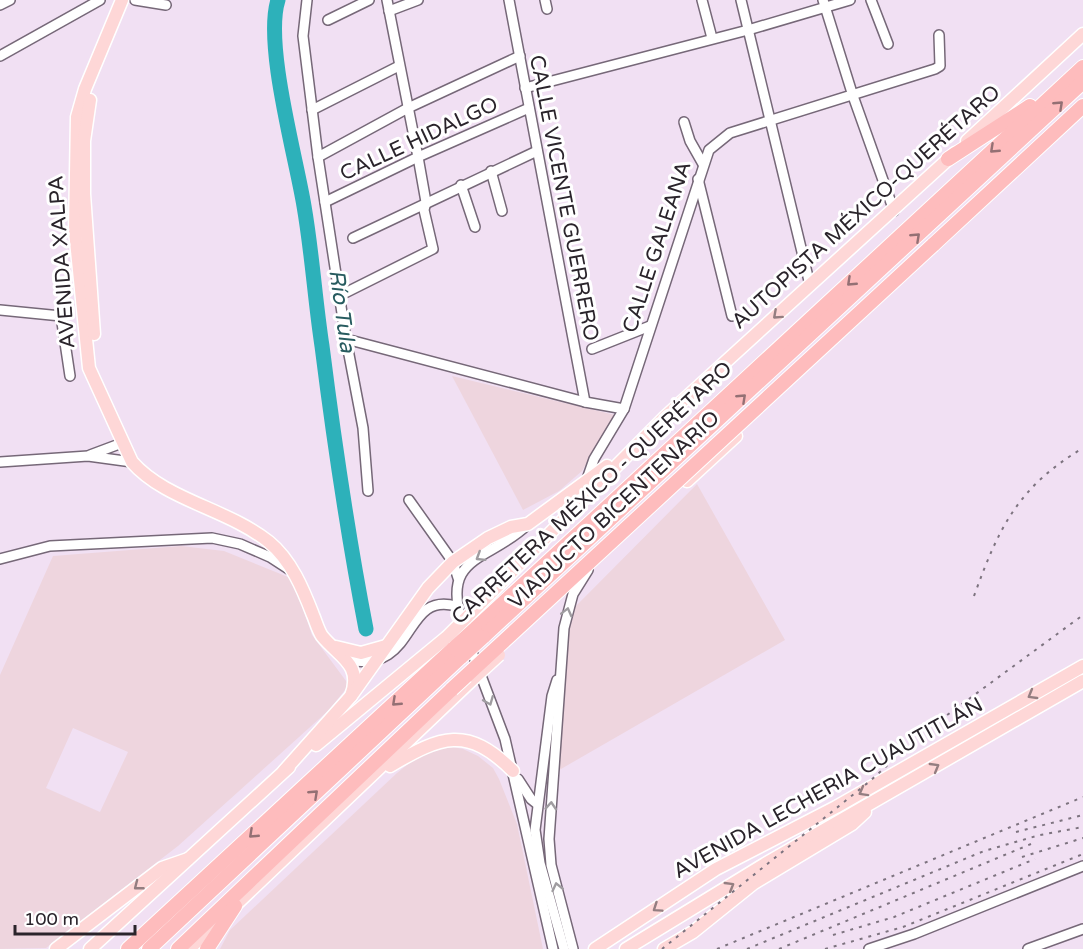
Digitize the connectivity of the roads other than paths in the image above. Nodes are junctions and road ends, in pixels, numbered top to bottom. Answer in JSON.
{"nodes":[{"id":1,"x":10,"y":0,"type":"edge"},
{"id":2,"x":100,"y":0,"type":"edge"},
{"id":3,"x":122,"y":0,"type":"edge"},
{"id":4,"x":129,"y":0,"type":"edge"},
{"id":5,"x":135,"y":0,"type":"edge"},
{"id":6,"x":307,"y":0,"type":"edge"},
{"id":7,"x":369,"y":0,"type":"edge"},
{"id":8,"x":387,"y":0,"type":"edge"},
{"id":9,"x":418,"y":0,"type":"edge"},
{"id":10,"x":509,"y":0,"type":"edge"},
{"id":11,"x":702,"y":0,"type":"edge"},
{"id":12,"x":741,"y":0,"type":"edge"},
{"id":13,"x":850,"y":0,"type":"edge"},
{"id":14,"x":871,"y":0,"type":"edge"},
{"id":15,"x":824,"y":4,"type":"edge"},
{"id":16,"x":0,"y":5,"type":"edge"},
{"id":17,"x":166,"y":5,"type":"dead end"},
{"id":18,"x":389,"y":11,"type":"junction"},
{"id":19,"x":328,"y":20,"type":"dead end"},
{"id":20,"x":748,"y":30,"type":"junction"},
{"id":21,"x":1083,"y":34,"type":"edge"},
{"id":22,"x":939,"y":35,"type":"dead end"},
{"id":23,"x":712,"y":38,"type":"junction"},
{"id":24,"x":888,"y":44,"type":"dead end"},
{"id":25,"x":0,"y":56,"type":"edge"},
{"id":26,"x":519,"y":56,"type":"junction"},
{"id":27,"x":399,"y":66,"type":"junction"},
{"id":28,"x":1083,"y":67,"type":"edge"},
{"id":29,"x":1083,"y":82,"type":"edge"},
{"id":30,"x":1062,"y":86,"type":"junction"},
{"id":31,"x":525,"y":88,"type":"junction"},
{"id":32,"x":853,"y":96,"type":"junction"},
{"id":33,"x":1083,"y":106,"type":"edge"},
{"id":34,"x":408,"y":108,"type":"junction"},
{"id":35,"x":529,"y":108,"type":"junction"},
{"id":36,"x":312,"y":110,"type":"junction"},
{"id":37,"x":1083,"y":113,"type":"edge"},
{"id":38,"x":770,"y":121,"type":"junction"},
{"id":39,"x":684,"y":122,"type":"dead end"},
{"id":40,"x":537,"y":151,"type":"junction"},
{"id":41,"x":1008,"y":152,"type":"junction"},
{"id":42,"x":318,"y":157,"type":"junction"},
{"id":43,"x":418,"y":157,"type":"junction"},
{"id":44,"x":948,"y":159,"type":"junction"},
{"id":45,"x":703,"y":164,"type":"junction"},
{"id":46,"x":492,"y":171,"type":"junction"},
{"id":47,"x":698,"y":179,"type":"junction"},
{"id":48,"x":461,"y":185,"type":"junction"},
{"id":49,"x":325,"y":202,"type":"junction"},
{"id":50,"x":426,"y":202,"type":"junction"},
{"id":51,"x":894,"y":211,"type":"junction"},
{"id":52,"x":502,"y":212,"type":"dead end"},
{"id":53,"x":475,"y":227,"type":"dead end"},
{"id":54,"x":80,"y":231,"type":"junction"},
{"id":55,"x":353,"y":238,"type":"dead end"},
{"id":56,"x":904,"y":274,"type":"junction"},
{"id":57,"x":810,"y":285,"type":"junction"},
{"id":58,"x":339,"y":296,"type":"junction"},
{"id":59,"x":0,"y":310,"type":"edge"},
{"id":60,"x":732,"y":316,"type":"dead end"},
{"id":61,"x":650,"y":326,"type":"junction"},
{"id":62,"x":345,"y":339,"type":"junction"},
{"id":63,"x":592,"y":348,"type":"dead end"},
{"id":64,"x":70,"y":376,"type":"dead end"},
{"id":65,"x":774,"y":399,"type":"junction"},
{"id":66,"x":585,"y":402,"type":"junction"},
{"id":67,"x":624,"y":409,"type":"junction"},
{"id":68,"x":665,"y":417,"type":"junction"},
{"id":69,"x":122,"y":443,"type":"junction"},
{"id":70,"x":88,"y":456,"type":"junction"},
{"id":71,"x":0,"y":462,"type":"edge"},
{"id":72,"x":132,"y":462,"type":"junction"},
{"id":73,"x":585,"y":484,"type":"junction"},
{"id":74,"x":368,"y":491,"type":"dead end"},
{"id":75,"x":584,"y":499,"type":"junction"},
{"id":76,"x":409,"y":500,"type":"dead end"},
{"id":77,"x":629,"y":503,"type":"junction"},
{"id":78,"x":528,"y":524,"type":"junction"},
{"id":79,"x":0,"y":559,"type":"edge"},
{"id":80,"x":453,"y":562,"type":"junction"},
{"id":81,"x":588,"y":570,"type":"junction"},
{"id":82,"x":294,"y":573,"type":"junction"},
{"id":83,"x":458,"y":578,"type":"junction"},
{"id":84,"x":456,"y":606,"type":"junction"},
{"id":85,"x":479,"y":633,"type":"junction"},
{"id":86,"x":332,"y":646,"type":"junction"},
{"id":87,"x":386,"y":646,"type":"junction"},
{"id":88,"x":454,"y":647,"type":"junction"},
{"id":89,"x":347,"y":660,"type":"junction"},
{"id":90,"x":376,"y":662,"type":"junction"},
{"id":91,"x":563,"y":663,"type":"junction"},
{"id":92,"x":1083,"y":666,"type":"edge"},
{"id":93,"x":1083,"y":681,"type":"edge"},
{"id":94,"x":351,"y":696,"type":"junction"},
{"id":95,"x":284,"y":771,"type":"junction"},
{"id":96,"x":513,"y":771,"type":"junction"},
{"id":97,"x":370,"y":777,"type":"junction"},
{"id":98,"x":879,"y":799,"type":"junction"},
{"id":99,"x":536,"y":803,"type":"junction"},
{"id":100,"x":189,"y":859,"type":"junction"},
{"id":101,"x":1083,"y":866,"type":"edge"},
{"id":102,"x":235,"y":906,"type":"junction"},
{"id":103,"x":1083,"y":929,"type":"edge"},
{"id":104,"x":1032,"y":948,"type":"edge"},
{"id":105,"x":56,"y":949,"type":"edge"},
{"id":106,"x":90,"y":949,"type":"edge"},
{"id":107,"x":128,"y":949,"type":"edge"},
{"id":108,"x":149,"y":949,"type":"edge"},
{"id":109,"x":178,"y":949,"type":"edge"},
{"id":110,"x":189,"y":949,"type":"edge"},
{"id":111,"x":207,"y":949,"type":"edge"},
{"id":112,"x":553,"y":949,"type":"edge"},
{"id":113,"x":564,"y":949,"type":"edge"},
{"id":114,"x":573,"y":949,"type":"edge"},
{"id":115,"x":595,"y":949,"type":"edge"},
{"id":116,"x":626,"y":949,"type":"edge"},
{"id":117,"x":664,"y":949,"type":"edge"},
{"id":118,"x":869,"y":949,"type":"edge"}],
"edges":[{"from":1,"to":16,"type":"street"},
{"from":2,"to":25,"type":"street"},
{"from":3,"to":54,"type":"main road","name":"AVENIDA XALPA"},
{"from":4,"to":54,"type":"main road","name":"AVENIDA XALPA"},
{"from":5,"to":17,"type":"street"},
{"from":6,"to":36,"type":"street"},
{"from":7,"to":19,"type":"street"},
{"from":8,"to":18,"type":"street"},
{"from":9,"to":18,"type":"street"},
{"from":10,"to":26,"type":"street","name":"CALLE VICENTE GUERRERO"},
{"from":11,"to":23,"type":"street"},
{"from":12,"to":20,"type":"street"},
{"from":13,"to":15,"type":"street"},
{"from":14,"to":24,"type":"street"},
{"from":15,"to":20,"type":"street"},
{"from":15,"to":32,"type":"street"},
{"from":18,"to":27,"type":"street"},
{"from":20,"to":23,"type":"street"},
{"from":20,"to":38,"type":"street"},
{"from":21,"to":44,"type":"main road","name":"AUTOPISTA MÉXICO-QUERÉTARO"},
{"from":22,"to":32,"type":"street","name":"CALLE GALEANA"},
{"from":23,"to":31,"type":"street"},
{"from":26,"to":31,"type":"street","name":"CALLE VICENTE GUERRERO"},
{"from":26,"to":34,"type":"street"},
{"from":27,"to":34,"type":"street"},
{"from":27,"to":36,"type":"street"},
{"from":28,"to":30,"type":"highway","name":"CARRETERA MÉXICO - QUERÉTARO"},
{"from":41,"to":29,"type":"highway","name":"CARRETERA MÉXICO - QUERÉTARO","one_way":true},
{"from":30,"to":44,"type":"highway"},
{"from":30,"to":85,"type":"highway","name":"CARRETERA MÉXICO - QUERÉTARO","one_way":true},
{"from":31,"to":35,"type":"street","name":"CALLE VICENTE GUERRERO"},
{"from":32,"to":38,"type":"street","name":"CALLE GALEANA"},
{"from":32,"to":51,"type":"street"},
{"from":33,"to":56,"type":"highway","name":"VIADUCTO BICENTENARIO","bridge":true},
{"from":34,"to":42,"type":"street"},
{"from":34,"to":43,"type":"street"},
{"from":35,"to":40,"type":"street","name":"CALLE VICENTE GUERRERO"},
{"from":35,"to":43,"type":"street","name":"CALLE HIDALGO"},
{"from":36,"to":42,"type":"street"},
{"from":37,"to":56,"type":"main road"},
{"from":38,"to":45,"type":"street","name":"CALLE GALEANA"},
{"from":38,"to":57,"type":"street"},
{"from":39,"to":45,"type":"street"},
{"from":40,"to":46,"type":"street"},
{"from":40,"to":66,"type":"street","name":"CALLE VICENTE GUERRERO"},
{"from":41,"to":56,"type":"highway"},
{"from":77,"to":41,"type":"highway","name":"CARRETERA MÉXICO - QUERÉTARO","one_way":true},
{"from":42,"to":49,"type":"street"},
{"from":43,"to":49,"type":"street","name":"CALLE HIDALGO"},
{"from":43,"to":50,"type":"street"},
{"from":44,"to":51,"type":"main road","name":"AUTOPISTA MÉXICO-QUERÉTARO"},
{"from":45,"to":47,"type":"street","name":"CALLE GALEANA"},
{"from":46,"to":48,"type":"street"},
{"from":46,"to":52,"type":"street"},
{"from":47,"to":60,"type":"street"},
{"from":47,"to":61,"type":"street","name":"CALLE GALEANA"},
{"from":48,"to":50,"type":"street"},
{"from":48,"to":53,"type":"street"},
{"from":49,"to":58,"type":"street"},
{"from":50,"to":55,"type":"street"},
{"from":50,"to":58,"type":"street"},
{"from":51,"to":57,"type":"main road","name":"AUTOPISTA MÉXICO-QUERÉTARO"},
{"from":54,"to":69,"type":"main road","name":"AVENIDA XALPA"},
{"from":56,"to":65,"type":"main road"},
{"from":56,"to":109,"type":"highway","name":"VIADUCTO BICENTENARIO","bridge":true},
{"from":57,"to":68,"type":"main road","name":"AUTOPISTA MÉXICO-QUERÉTARO","one_way":true},
{"from":58,"to":62,"type":"street"},
{"from":59,"to":64,"type":"street"},
{"from":61,"to":63,"type":"street"},
{"from":61,"to":67,"type":"street","name":"CALLE GALEANA"},
{"from":62,"to":66,"type":"street"},
{"from":62,"to":74,"type":"street"},
{"from":65,"to":77,"type":"highway"},
{"from":65,"to":81,"type":"main road"},
{"from":66,"to":67,"type":"street"},
{"from":67,"to":73,"type":"street","name":"CALLE GALEANA"},
{"from":68,"to":73,"type":"main road"},
{"from":68,"to":75,"type":"main road","name":"AUTOPISTA MÉXICO-QUERÉTARO"},
{"from":69,"to":70,"type":"street"},
{"from":69,"to":72,"type":"main road","name":"AVENIDA XALPA"},
{"from":70,"to":71,"type":"street"},
{"from":70,"to":72,"type":"street"},
{"from":72,"to":82,"type":"main road","name":"AVENIDA XALPA"},
{"from":73,"to":75,"type":"street","name":"CALLE GALEANA"},
{"from":73,"to":78,"type":"main road"},
{"from":75,"to":88,"type":"main road","name":"AUTOPISTA MÉXICO-QUERÉTARO","bridge":true},
{"from":76,"to":80,"type":"street"},
{"from":77,"to":85,"type":"highway","name":"CARRETERA MÉXICO - QUERÉTARO"},
{"from":78,"to":80,"type":"main road"},
{"from":78,"to":83,"type":"street","one_way":true},
{"from":79,"to":82,"type":"street"},
{"from":80,"to":83,"type":"street"},
{"from":80,"to":87,"type":"main road"},
{"from":91,"to":81,"type":"street","one_way":true},
{"from":81,"to":97,"type":"main road","bridge":true},
{"from":82,"to":86,"type":"main road","name":"AVENIDA XALPA"},
{"from":83,"to":84,"type":"street"},
{"from":84,"to":90,"type":"street"},
{"from":84,"to":96,"type":"street","one_way":true},
{"from":85,"to":88,"type":"highway","name":"CARRETERA MÉXICO - QUERÉTARO","bridge":true},
{"from":86,"to":87,"type":"main road"},
{"from":86,"to":89,"type":"main road","name":"AVENIDA XALPA"},
{"from":87,"to":90,"type":"main road"},
{"from":88,"to":95,"type":"main road","name":"AUTOPISTA MÉXICO-QUERÉTARO"},
{"from":88,"to":107,"type":"highway","name":"CARRETERA MÉXICO - QUERÉTARO","one_way":true},
{"from":108,"to":88,"type":"highway","name":"CARRETERA MÉXICO - QUERÉTARO","one_way":true},
{"from":89,"to":90,"type":"street"},
{"from":89,"to":94,"type":"main road"},
{"from":90,"to":94,"type":"main road"},
{"from":91,"to":99,"type":"street"},
{"from":114,"to":91,"type":"street","one_way":true},
{"from":92,"to":115,"type":"main road","name":"AVENIDA LECHERIA CUAUTITLÁN","one_way":true},
{"from":98,"to":93,"type":"main road","name":"AVENIDA LECHERIA CUAUTITLÁN","one_way":true},
{"from":94,"to":95,"type":"main road"},
{"from":95,"to":100,"type":"main road"},
{"from":96,"to":97,"type":"main road"},
{"from":96,"to":99,"type":"street"},
{"from":96,"to":112,"type":"street"},
{"from":97,"to":102,"type":"main road"},
{"from":116,"to":98,"type":"main road","name":"AVENIDA LECHERIA CUAUTITLÁN","one_way":true},
{"from":98,"to":117,"type":"main road"},
{"from":99,"to":113,"type":"street"},
{"from":100,"to":105,"type":"main road","one_way":true},
{"from":100,"to":106,"type":"main road"},
{"from":101,"to":118,"type":"street"},
{"from":102,"to":110,"type":"main road"},
{"from":102,"to":111,"type":"highway"},
{"from":103,"to":104,"type":"street"}]}
